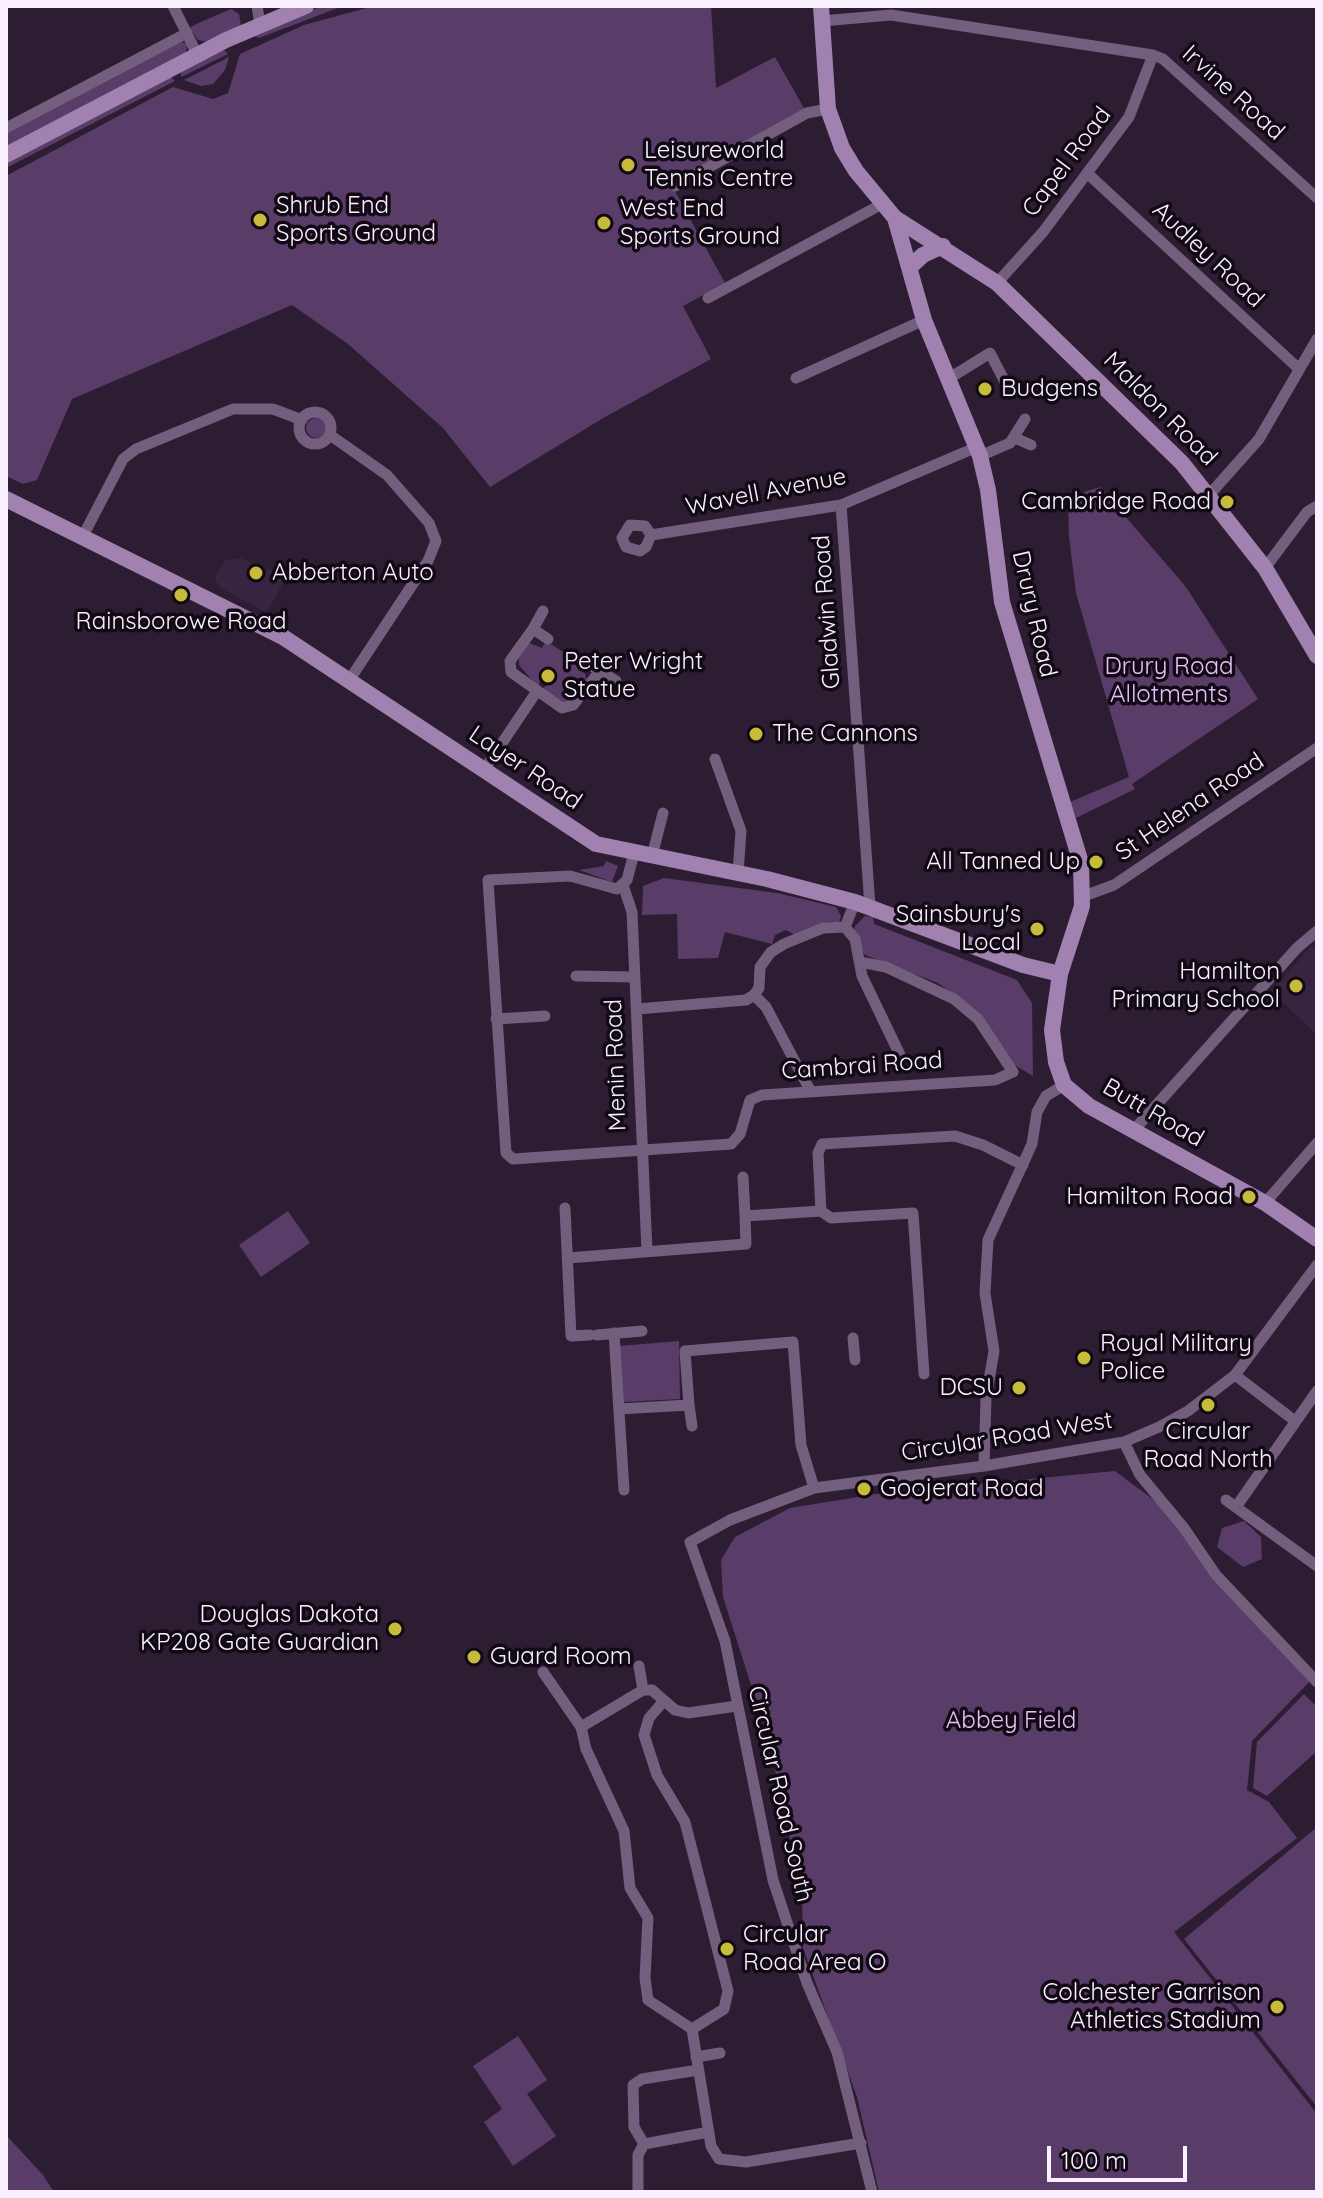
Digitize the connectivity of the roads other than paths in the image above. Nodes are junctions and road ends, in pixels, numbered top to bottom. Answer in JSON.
{"nodes":[{"id":1,"x":173,"y":6,"type":"edge"},
{"id":2,"x":257,"y":6,"type":"edge"},
{"id":3,"x":306,"y":6,"type":"edge"},
{"id":4,"x":821,"y":13,"type":"edge"},
{"id":5,"x":260,"y":24,"type":"junction"},
{"id":6,"x":187,"y":33,"type":"junction"},
{"id":7,"x":197,"y":54,"type":"junction"},
{"id":8,"x":1153,"y":55,"type":"junction"},
{"id":9,"x":828,"y":109,"type":"junction"},
{"id":10,"x":6,"y":128,"type":"edge"},
{"id":11,"x":6,"y":155,"type":"edge"},
{"id":12,"x":1087,"y":173,"type":"junction"},
{"id":13,"x":675,"y":186,"type":"dead end"},
{"id":14,"x":1317,"y":198,"type":"edge"},
{"id":15,"x":882,"y":204,"type":"junction"},
{"id":16,"x":895,"y":218,"type":"junction"},
{"id":17,"x":943,"y":246,"type":"junction"},
{"id":18,"x":910,"y":267,"type":"junction"},
{"id":19,"x":997,"y":283,"type":"junction"},
{"id":20,"x":708,"y":298,"type":"dead end"},
{"id":21,"x":924,"y":320,"type":"junction"},
{"id":22,"x":1317,"y":339,"type":"edge"},
{"id":23,"x":1299,"y":369,"type":"junction"},
{"id":24,"x":796,"y":378,"type":"dead end"},
{"id":25,"x":948,"y":379,"type":"junction"},
{"id":26,"x":1005,"y":382,"type":"dead end"},
{"id":27,"x":1025,"y":419,"type":"dead end"},
{"id":28,"x":302,"y":420,"type":"junction"},
{"id":29,"x":330,"y":435,"type":"junction"},
{"id":30,"x":1015,"y":438,"type":"junction"},
{"id":31,"x":1031,"y":445,"type":"dead end"},
{"id":32,"x":978,"y":452,"type":"junction"},
{"id":33,"x":1210,"y":494,"type":"junction"},
{"id":34,"x":6,"y":499,"type":"edge"},
{"id":35,"x":841,"y":505,"type":"junction"},
{"id":36,"x":1317,"y":506,"type":"edge"},
{"id":37,"x":651,"y":535,"type":"dead end"},
{"id":38,"x":83,"y":536,"type":"junction"},
{"id":39,"x":1265,"y":568,"type":"junction"},
{"id":40,"x":543,"y":611,"type":"dead end"},
{"id":41,"x":533,"y":629,"type":"junction"},
{"id":42,"x":548,"y":639,"type":"dead end"},
{"id":43,"x":1317,"y":656,"type":"edge"},
{"id":44,"x":584,"y":661,"type":"dead end"},
{"id":45,"x":600,"y":671,"type":"junction"},
{"id":46,"x":350,"y":679,"type":"junction"},
{"id":47,"x":616,"y":681,"type":"dead end"},
{"id":48,"x":537,"y":691,"type":"junction"},
{"id":49,"x":1317,"y":748,"type":"edge"},
{"id":50,"x":715,"y":759,"type":"dead end"},
{"id":51,"x":484,"y":770,"type":"junction"},
{"id":52,"x":663,"y":813,"type":"dead end"},
{"id":53,"x":634,"y":853,"type":"junction"},
{"id":54,"x":652,"y":856,"type":"junction"},
{"id":55,"x":738,"y":873,"type":"junction"},
{"id":56,"x":624,"y":892,"type":"junction"},
{"id":57,"x":1084,"y":896,"type":"junction"},
{"id":58,"x":862,"y":904,"type":"junction"},
{"id":59,"x":845,"y":927,"type":"junction"},
{"id":60,"x":1317,"y":931,"type":"edge"},
{"id":61,"x":860,"y":962,"type":"junction"},
{"id":62,"x":1060,"y":974,"type":"junction"},
{"id":63,"x":576,"y":976,"type":"dead end"},
{"id":64,"x":634,"y":977,"type":"junction"},
{"id":65,"x":754,"y":995,"type":"junction"},
{"id":66,"x":637,"y":1009,"type":"junction"},
{"id":67,"x":545,"y":1016,"type":"dead end"},
{"id":68,"x":496,"y":1019,"type":"junction"},
{"id":69,"x":900,"y":1055,"type":"dead end"},
{"id":70,"x":1064,"y":1085,"type":"junction"},
{"id":71,"x":811,"y":1092,"type":"junction"},
{"id":72,"x":1134,"y":1130,"type":"junction"},
{"id":73,"x":1317,"y":1143,"type":"edge"},
{"id":74,"x":641,"y":1152,"type":"junction"},
{"id":75,"x":1023,"y":1165,"type":"junction"},
{"id":76,"x":743,"y":1177,"type":"dead end"},
{"id":77,"x":1265,"y":1203,"type":"junction"},
{"id":78,"x":565,"y":1208,"type":"dead end"},
{"id":79,"x":821,"y":1211,"type":"junction"},
{"id":80,"x":745,"y":1216,"type":"junction"},
{"id":81,"x":1317,"y":1239,"type":"edge"},
{"id":82,"x":647,"y":1251,"type":"junction"},
{"id":83,"x":568,"y":1258,"type":"junction"},
{"id":84,"x":1317,"y":1265,"type":"edge"},
{"id":85,"x":642,"y":1331,"type":"dead end"},
{"id":86,"x":614,"y":1333,"type":"junction"},
{"id":87,"x":853,"y":1338,"type":"dead end"},
{"id":88,"x":855,"y":1360,"type":"dead end"},
{"id":89,"x":924,"y":1374,"type":"dead end"},
{"id":90,"x":1235,"y":1375,"type":"junction"},
{"id":91,"x":1317,"y":1391,"type":"edge"},
{"id":92,"x":689,"y":1405,"type":"junction"},
{"id":93,"x":619,"y":1409,"type":"junction"},
{"id":94,"x":1295,"y":1421,"type":"junction"},
{"id":95,"x":692,"y":1426,"type":"dead end"},
{"id":96,"x":1124,"y":1442,"type":"junction"},
{"id":97,"x":984,"y":1466,"type":"junction"},
{"id":98,"x":814,"y":1488,"type":"junction"},
{"id":99,"x":624,"y":1490,"type":"dead end"},
{"id":100,"x":690,"y":1542,"type":"joint"},
{"id":101,"x":1317,"y":1566,"type":"edge"},
{"id":102,"x":639,"y":1666,"type":"dead end"},
{"id":103,"x":543,"y":1672,"type":"dead end"},
{"id":104,"x":1317,"y":1682,"type":"edge"},
{"id":105,"x":643,"y":1690,"type":"junction"},
{"id":106,"x":663,"y":1702,"type":"junction"},
{"id":107,"x":737,"y":1706,"type":"junction"},
{"id":108,"x":581,"y":1727,"type":"junction"},
{"id":109,"x":692,"y":2029,"type":"junction"},
{"id":110,"x":720,"y":2053,"type":"dead end"},
{"id":111,"x":696,"y":2057,"type":"junction"},
{"id":112,"x":698,"y":2070,"type":"junction"},
{"id":113,"x":709,"y":2132,"type":"junction"},
{"id":114,"x":861,"y":2143,"type":"junction"},
{"id":115,"x":644,"y":2144,"type":"junction"},
{"id":116,"x":641,"y":2185,"type":"edge"},
{"id":117,"x":872,"y":2192,"type":"edge"}],
"edges":[{"from":1,"to":6,"type":"street"},
{"from":2,"to":5,"type":"street"},
{"from":3,"to":5,"type":"main road"},
{"from":4,"to":8,"type":"street","name":"Irvine Road"},
{"from":4,"to":9,"type":"main road"},
{"from":5,"to":7,"type":"main road"},
{"from":6,"to":7,"type":"street"},
{"from":6,"to":10,"type":"street"},
{"from":7,"to":11,"type":"main road"},
{"from":8,"to":12,"type":"street","name":"Capel Road"},
{"from":8,"to":14,"type":"street","name":"Irvine Road"},
{"from":9,"to":13,"type":"street"},
{"from":9,"to":15,"type":"main road"},
{"from":12,"to":19,"type":"street","name":"Capel Road"},
{"from":12,"to":23,"type":"street","name":"Audley Road"},
{"from":15,"to":16,"type":"main road"},
{"from":15,"to":20,"type":"street"},
{"from":16,"to":17,"type":"main road","name":"Maldon Road"},
{"from":16,"to":18,"type":"main road","name":"Drury Road"},
{"from":17,"to":18,"type":"main road"},
{"from":17,"to":19,"type":"main road","name":"Maldon Road"},
{"from":18,"to":21,"type":"main road","name":"Drury Road"},
{"from":19,"to":33,"type":"main road","name":"Maldon Road"},
{"from":21,"to":24,"type":"street"},
{"from":21,"to":25,"type":"main road","name":"Drury Road"},
{"from":22,"to":23,"type":"street"},
{"from":23,"to":33,"type":"street"},
{"from":25,"to":26,"type":"street"},
{"from":25,"to":32,"type":"main road","name":"Drury Road"},
{"from":27,"to":30,"type":"street"},
{"from":28,"to":29,"type":"street"},
{"from":28,"to":29,"type":"street"},
{"from":28,"to":38,"type":"street"},
{"from":29,"to":46,"type":"street"},
{"from":30,"to":31,"type":"street"},
{"from":30,"to":32,"type":"street","name":"Wavell Avenue"},
{"from":32,"to":35,"type":"street","name":"Wavell Avenue"},
{"from":32,"to":57,"type":"main road","name":"Drury Road"},
{"from":33,"to":39,"type":"main road","name":"Maldon Road"},
{"from":34,"to":38,"type":"main road","name":"Layer Road"},
{"from":35,"to":37,"type":"street","name":"Wavell Avenue"},
{"from":35,"to":58,"type":"street","name":"Gladwin Road"},
{"from":36,"to":39,"type":"street"},
{"from":38,"to":46,"type":"main road","name":"Layer Road"},
{"from":39,"to":43,"type":"main road","name":"Maldon Road"},
{"from":40,"to":41,"type":"street"},
{"from":41,"to":42,"type":"street"},
{"from":41,"to":48,"type":"street"},
{"from":44,"to":45,"type":"street"},
{"from":45,"to":47,"type":"street"},
{"from":45,"to":48,"type":"street"},
{"from":46,"to":51,"type":"main road","name":"Layer Road"},
{"from":48,"to":51,"type":"street"},
{"from":49,"to":57,"type":"street","name":"St Helena Road"},
{"from":50,"to":55,"type":"street"},
{"from":51,"to":53,"type":"main road","name":"Layer Road"},
{"from":52,"to":54,"type":"street"},
{"from":53,"to":54,"type":"main road","name":"Layer Road"},
{"from":53,"to":56,"type":"street"},
{"from":54,"to":55,"type":"main road","name":"Layer Road"},
{"from":55,"to":58,"type":"main road","name":"Layer Road"},
{"from":56,"to":64,"type":"street","name":"Menin Road"},
{"from":56,"to":68,"type":"street"},
{"from":57,"to":62,"type":"main road","name":"Drury Road"},
{"from":58,"to":59,"type":"street"},
{"from":58,"to":62,"type":"main road","name":"Layer Road"},
{"from":59,"to":61,"type":"street"},
{"from":59,"to":65,"type":"street"},
{"from":60,"to":72,"type":"street"},
{"from":61,"to":69,"type":"street"},
{"from":61,"to":71,"type":"street","name":"Cambrai Road"},
{"from":62,"to":70,"type":"main road","name":"Butt Road"},
{"from":63,"to":64,"type":"street","name":"Menin Road"},
{"from":64,"to":66,"type":"street","name":"Menin Road"},
{"from":65,"to":66,"type":"street"},
{"from":65,"to":71,"type":"street"},
{"from":66,"to":74,"type":"street","name":"Menin Road"},
{"from":67,"to":68,"type":"street"},
{"from":68,"to":74,"type":"street","name":"Cambrai Road"},
{"from":70,"to":72,"type":"main road","name":"Butt Road"},
{"from":70,"to":75,"type":"street"},
{"from":71,"to":74,"type":"street","name":"Cambrai Road"},
{"from":72,"to":77,"type":"main road","name":"Butt Road"},
{"from":73,"to":77,"type":"street"},
{"from":74,"to":82,"type":"street","name":"Menin Road"},
{"from":75,"to":79,"type":"street"},
{"from":75,"to":97,"type":"street"},
{"from":76,"to":80,"type":"street"},
{"from":77,"to":81,"type":"main road","name":"Butt Road"},
{"from":78,"to":83,"type":"street"},
{"from":79,"to":80,"type":"street"},
{"from":79,"to":89,"type":"street"},
{"from":80,"to":82,"type":"street"},
{"from":82,"to":83,"type":"street"},
{"from":83,"to":86,"type":"street"},
{"from":84,"to":90,"type":"street","name":"Circular Road West"},
{"from":85,"to":86,"type":"street"},
{"from":86,"to":93,"type":"street"},
{"from":87,"to":88,"type":"street"},
{"from":90,"to":94,"type":"street"},
{"from":90,"to":96,"type":"street","name":"Circular Road West"},
{"from":91,"to":94,"type":"street"},
{"from":92,"to":93,"type":"street"},
{"from":92,"to":95,"type":"street"},
{"from":92,"to":98,"type":"street"},
{"from":93,"to":99,"type":"street"},
{"from":94,"to":101,"type":"street"},
{"from":96,"to":97,"type":"street","name":"Circular Road West"},
{"from":96,"to":104,"type":"street"},
{"from":97,"to":98,"type":"street","name":"Circular Road West"},
{"from":98,"to":100,"type":"street","name":"Circular Road West"},
{"from":100,"to":107,"type":"street","name":"Circular Road South"},
{"from":102,"to":105,"type":"street"},
{"from":103,"to":108,"type":"street"},
{"from":105,"to":106,"type":"street"},
{"from":105,"to":108,"type":"street"},
{"from":106,"to":107,"type":"street"},
{"from":106,"to":109,"type":"street"},
{"from":107,"to":114,"type":"street","name":"Circular Road South"},
{"from":108,"to":109,"type":"street"},
{"from":109,"to":111,"type":"street"},
{"from":110,"to":111,"type":"street"},
{"from":111,"to":112,"type":"street"},
{"from":112,"to":113,"type":"street"},
{"from":112,"to":115,"type":"street"},
{"from":113,"to":114,"type":"street"},
{"from":113,"to":115,"type":"street"},
{"from":114,"to":117,"type":"street","name":"Circular Road South"},
{"from":115,"to":116,"type":"street"}]}
